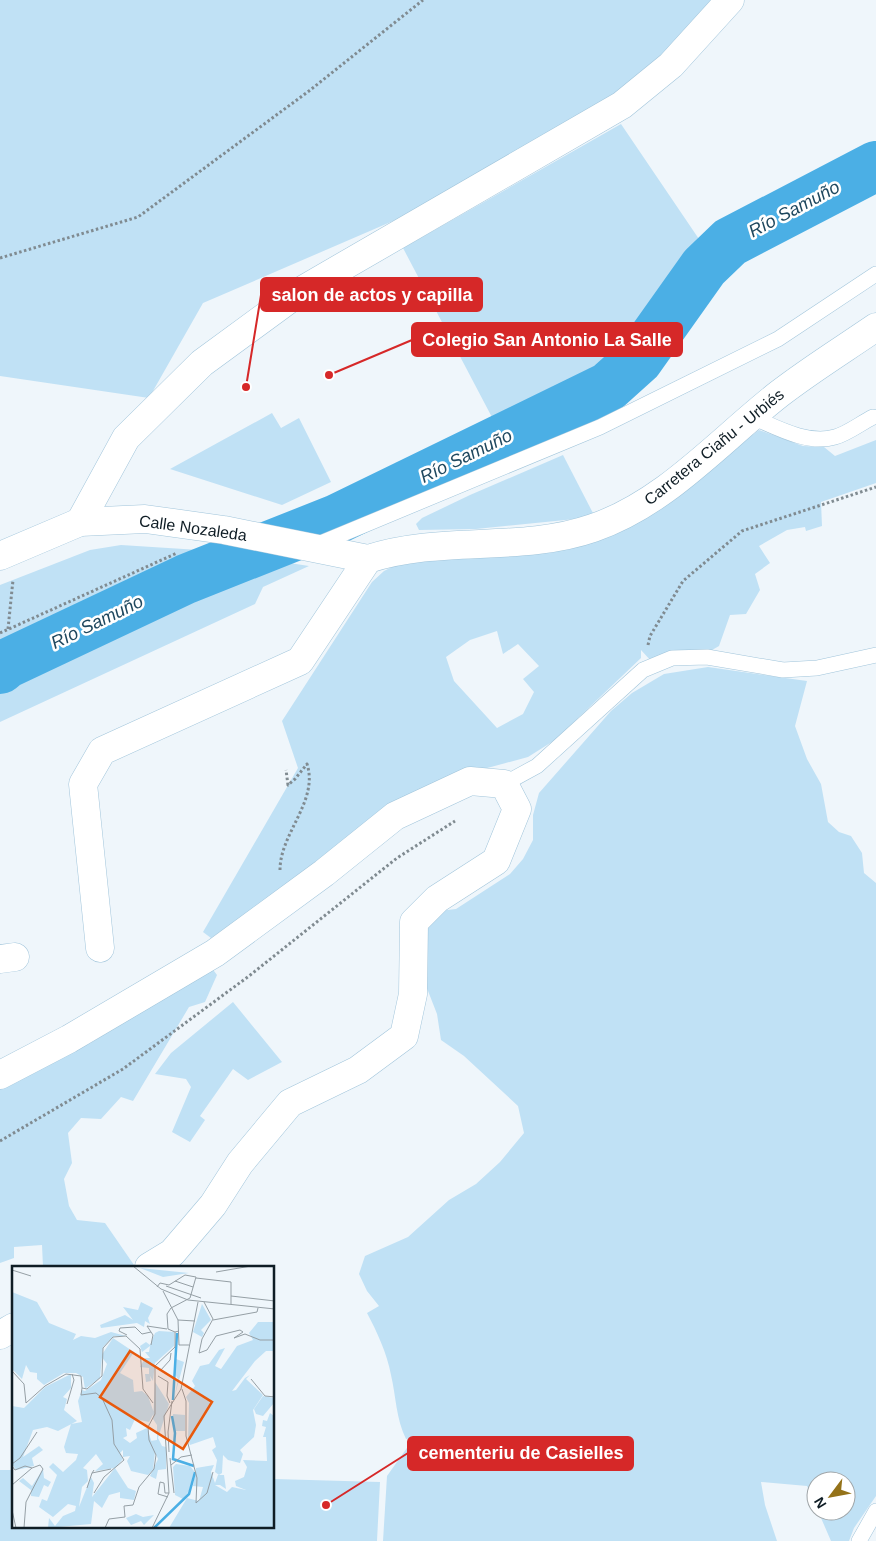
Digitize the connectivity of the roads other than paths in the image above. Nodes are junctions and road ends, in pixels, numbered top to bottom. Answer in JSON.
{"nodes":[{"id":1,"x":730,"y":0,"type":"edge"},
{"id":2,"x":876,"y":274,"type":"edge"},
{"id":3,"x":876,"y":327,"type":"edge"},
{"id":4,"x":752,"y":417,"type":"junction"},
{"id":5,"x":873,"y":417,"type":"dead end"},
{"id":6,"x":80,"y":522,"type":"junction"},
{"id":7,"x":312,"y":548,"type":"junction"},
{"id":8,"x":3,"y":555,"type":"edge"},
{"id":9,"x":379,"y":555,"type":"junction"},
{"id":10,"x":876,"y":655,"type":"edge"},
{"id":11,"x":504,"y":784,"type":"junction"},
{"id":12,"x":100,"y":948,"type":"dead end"},
{"id":13,"x":0,"y":1075,"type":"edge"},
{"id":14,"x":151,"y":1266,"type":"edge"},
{"id":15,"x":12,"y":1328,"type":"edge"},
{"id":16,"x":0,"y":1335,"type":"edge"},
{"id":17,"x":876,"y":1511,"type":"edge"},
{"id":18,"x":859,"y":1541,"type":"edge"}],
"edges":[{"from":1,"to":6,"type":"street"},
{"from":2,"to":7,"type":"lane"},
{"from":3,"to":4,"type":"street","name":"Carretera Ciañu - Urbiés"},
{"from":4,"to":5,"type":"lane"},
{"from":4,"to":9,"type":"street","name":"Carretera Ciañu - Urbiés"},
{"from":6,"to":7,"type":"street","name":"Calle Nozaleda"},
{"from":6,"to":8,"type":"street","name":"Calle Nozaleda"},
{"from":7,"to":9,"type":"street","name":"Calle Nozaleda"},
{"from":9,"to":12,"type":"street"},
{"from":10,"to":11,"type":"lane"},
{"from":11,"to":13,"type":"street"},
{"from":11,"to":14,"type":"street"},
{"from":15,"to":16,"type":"street"},
{"from":17,"to":18,"type":"lane"}]}
